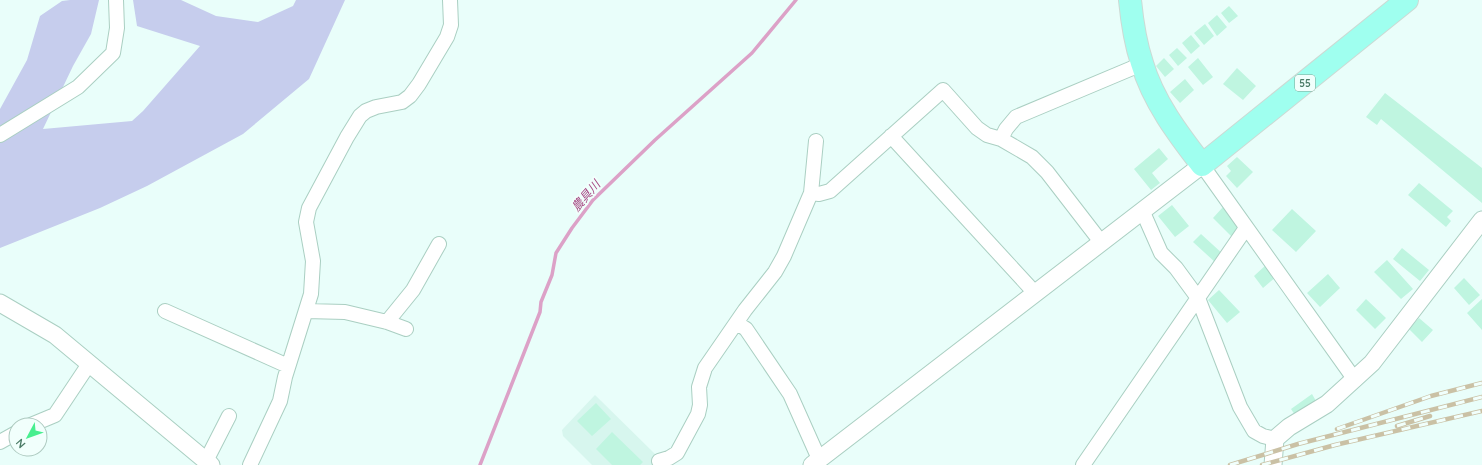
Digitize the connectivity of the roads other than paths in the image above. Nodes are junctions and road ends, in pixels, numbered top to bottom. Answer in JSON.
{"nodes":[{"id":1,"x":116,"y":0,"type":"edge"},
{"id":2,"x":450,"y":0,"type":"edge"},
{"id":3,"x":1130,"y":0,"type":"edge"},
{"id":4,"x":1407,"y":0,"type":"edge"},
{"id":5,"x":1142,"y":64,"type":"junction"},
{"id":6,"x":0,"y":135,"type":"edge"},
{"id":7,"x":891,"y":136,"type":"junction"},
{"id":8,"x":1001,"y":139,"type":"junction"},
{"id":9,"x":816,"y":141,"type":"dead end"},
{"id":10,"x":1202,"y":165,"type":"junction"},
{"id":11,"x":811,"y":193,"type":"junction"},
{"id":12,"x":1142,"y":210,"type":"junction"},
{"id":13,"x":1482,"y":220,"type":"edge"},
{"id":14,"x":1246,"y":228,"type":"junction"},
{"id":15,"x":1101,"y":242,"type":"junction"},
{"id":16,"x":439,"y":244,"type":"dead end"},
{"id":17,"x":1035,"y":293,"type":"junction"},
{"id":18,"x":1198,"y":298,"type":"junction"},
{"id":19,"x":0,"y":303,"type":"edge"},
{"id":20,"x":165,"y":311,"type":"dead end"},
{"id":21,"x":306,"y":311,"type":"junction"},
{"id":22,"x":387,"y":322,"type":"junction"},
{"id":23,"x":737,"y":323,"type":"junction"},
{"id":24,"x":406,"y":329,"type":"dead end"},
{"id":25,"x":89,"y":364,"type":"junction"},
{"id":26,"x":288,"y":366,"type":"junction"},
{"id":27,"x":1355,"y":380,"type":"junction"},
{"id":28,"x":229,"y":416,"type":"dead end"},
{"id":29,"x":48,"y":418,"type":"edge"},
{"id":30,"x":1275,"y":439,"type":"junction"},
{"id":31,"x":659,"y":461,"type":"dead end"},
{"id":32,"x":816,"y":462,"type":"edge"},
{"id":33,"x":208,"y":463,"type":"edge"},
{"id":34,"x":250,"y":465,"type":"edge"},
{"id":35,"x":1082,"y":465,"type":"edge"},
{"id":36,"x":1273,"y":465,"type":"edge"}],
"edges":[{"from":1,"to":6,"type":"street"},
{"from":2,"to":21,"type":"street"},
{"from":3,"to":5,"type":"main road"},
{"from":4,"to":10,"type":"main road","number":"55"},
{"from":5,"to":8,"type":"street"},
{"from":5,"to":10,"type":"main road"},
{"from":7,"to":8,"type":"street"},
{"from":7,"to":11,"type":"street"},
{"from":7,"to":17,"type":"street"},
{"from":8,"to":15,"type":"street"},
{"from":9,"to":11,"type":"street"},
{"from":10,"to":12,"type":"street"},
{"from":10,"to":14,"type":"street"},
{"from":11,"to":23,"type":"street"},
{"from":12,"to":15,"type":"street"},
{"from":12,"to":18,"type":"street"},
{"from":13,"to":27,"type":"street"},
{"from":14,"to":18,"type":"street"},
{"from":14,"to":27,"type":"street"},
{"from":15,"to":17,"type":"street"},
{"from":16,"to":22,"type":"street"},
{"from":17,"to":32,"type":"street"},
{"from":18,"to":30,"type":"street"},
{"from":18,"to":35,"type":"street"},
{"from":19,"to":25,"type":"street"},
{"from":20,"to":26,"type":"street"},
{"from":21,"to":22,"type":"street"},
{"from":21,"to":26,"type":"street"},
{"from":22,"to":24,"type":"street"},
{"from":23,"to":31,"type":"street"},
{"from":23,"to":32,"type":"street"},
{"from":25,"to":29,"type":"street"},
{"from":25,"to":33,"type":"street"},
{"from":26,"to":34,"type":"street"},
{"from":27,"to":30,"type":"street"},
{"from":28,"to":33,"type":"street"},
{"from":30,"to":36,"type":"street"}]}
